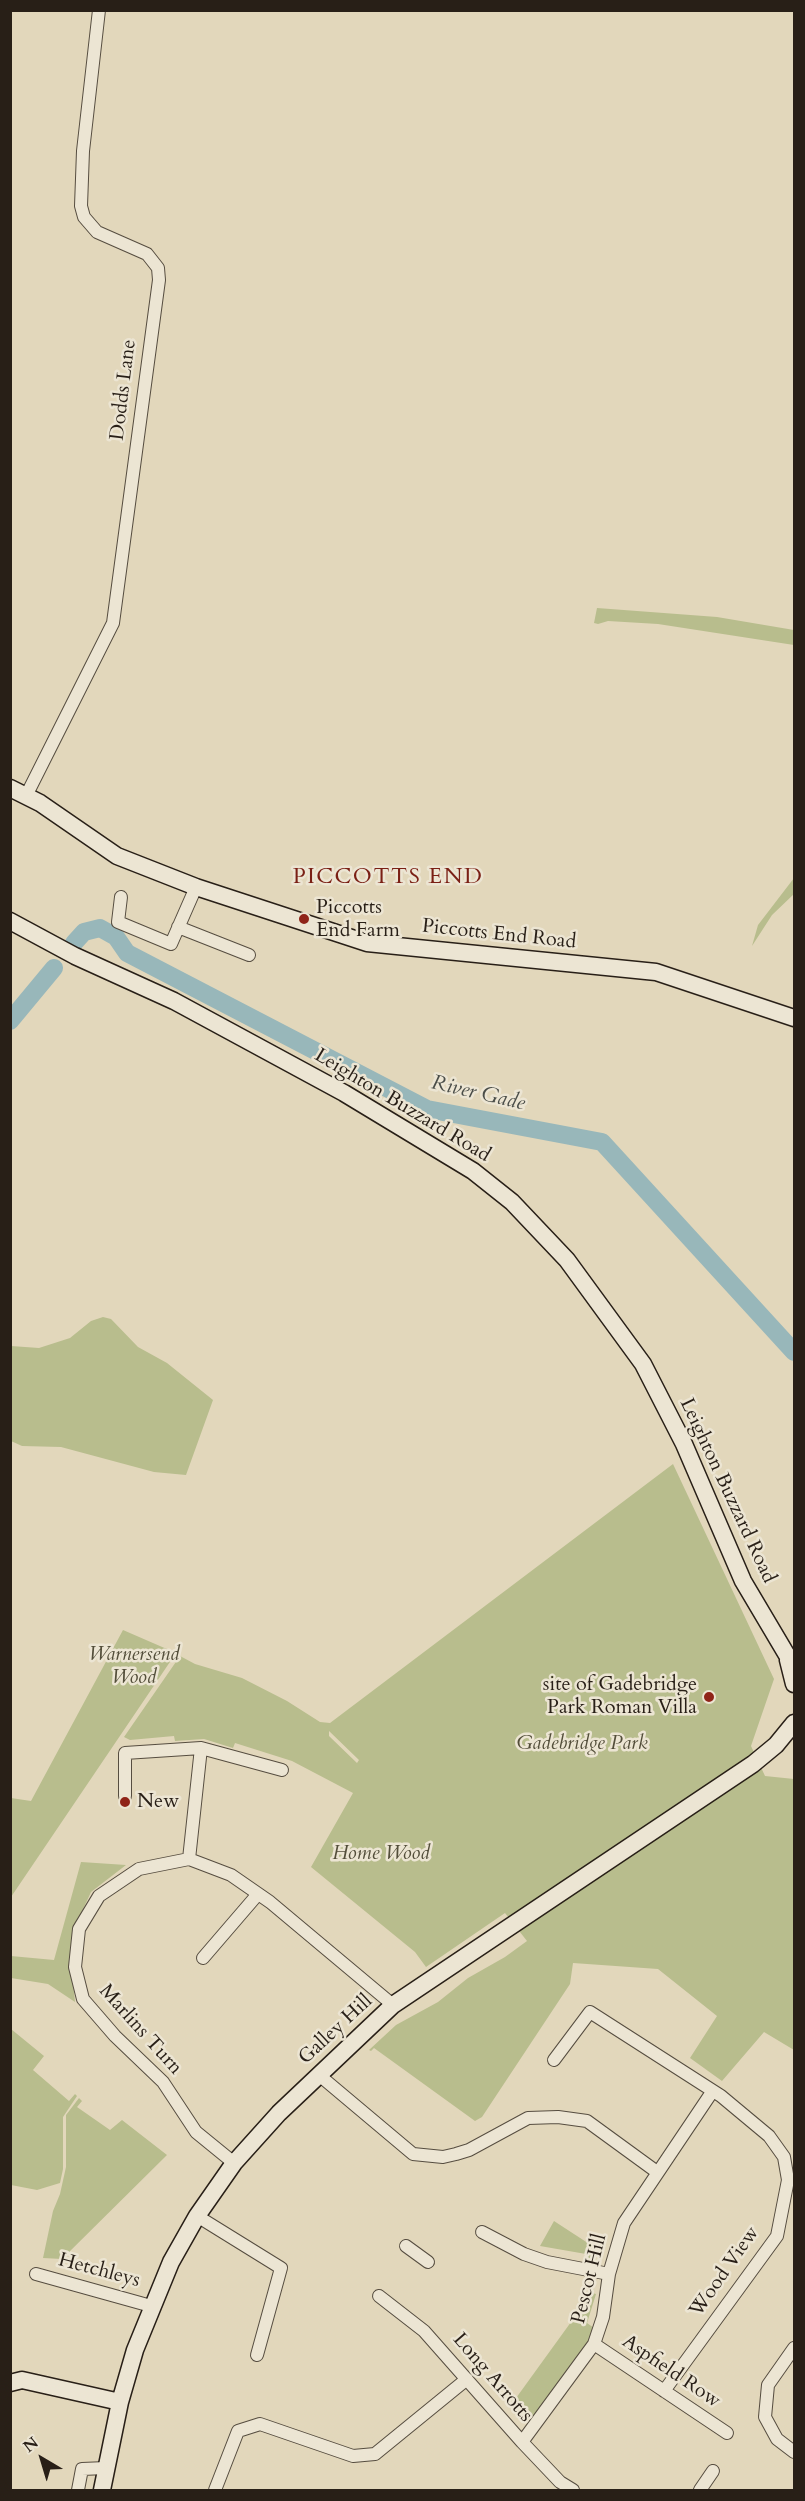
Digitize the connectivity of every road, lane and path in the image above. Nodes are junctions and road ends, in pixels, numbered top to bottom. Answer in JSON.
{"nodes":[{"id":1,"x":99,"y":10,"type":"edge"},
{"id":2,"x":10,"y":788,"type":"edge"},
{"id":3,"x":26,"y":795,"type":"junction"},
{"id":4,"x":196,"y":887,"type":"junction"},
{"id":5,"x":121,"y":897,"type":"dead end"},
{"id":6,"x":10,"y":921,"type":"edge"},
{"id":7,"x":178,"y":927,"type":"junction"},
{"id":8,"x":249,"y":955,"type":"dead end"},
{"id":9,"x":795,"y":1018,"type":"edge"},
{"id":10,"x":792,"y":1663,"type":"edge"},
{"id":11,"x":795,"y":1684,"type":"edge"},
{"id":12,"x":795,"y":1723,"type":"edge"},
{"id":13,"x":795,"y":1742,"type":"edge"},
{"id":14,"x":776,"y":1745,"type":"junction"},
{"id":15,"x":201,"y":1748,"type":"junction"},
{"id":16,"x":282,"y":1770,"type":"dead end"},
{"id":17,"x":125,"y":1796,"type":"dead end"},
{"id":18,"x":189,"y":1859,"type":"junction"},
{"id":19,"x":258,"y":1894,"type":"junction"},
{"id":20,"x":203,"y":1958,"type":"dead end"},
{"id":21,"x":393,"y":2005,"type":"junction"},
{"id":22,"x":554,"y":2060,"type":"dead end"},
{"id":23,"x":319,"y":2075,"type":"junction"},
{"id":24,"x":712,"y":2092,"type":"junction"},
{"id":25,"x":234,"y":2163,"type":"junction"},
{"id":26,"x":657,"y":2172,"type":"junction"},
{"id":27,"x":197,"y":2216,"type":"junction"},
{"id":28,"x":482,"y":2232,"type":"dead end"},
{"id":29,"x":406,"y":2246,"type":"dead end"},
{"id":30,"x":428,"y":2262,"type":"dead end"},
{"id":31,"x":36,"y":2274,"type":"dead end"},
{"id":32,"x":609,"y":2274,"type":"junction"},
{"id":33,"x":379,"y":2296,"type":"dead end"},
{"id":34,"x":151,"y":2306,"type":"junction"},
{"id":35,"x":594,"y":2344,"type":"junction"},
{"id":36,"x":795,"y":2348,"type":"edge"},
{"id":37,"x":257,"y":2355,"type":"dead end"},
{"id":38,"x":467,"y":2379,"type":"junction"},
{"id":39,"x":10,"y":2383,"type":"edge"},
{"id":40,"x":663,"y":2391,"type":"junction"},
{"id":41,"x":120,"y":2402,"type":"junction"},
{"id":42,"x":727,"y":2433,"type":"dead end"},
{"id":43,"x":522,"y":2442,"type":"junction"},
{"id":44,"x":795,"y":2452,"type":"edge"},
{"id":45,"x":106,"y":2468,"type":"junction"},
{"id":46,"x":713,"y":2471,"type":"dead end"},
{"id":47,"x":557,"y":2486,"type":"edge"},
{"id":48,"x":78,"y":2490,"type":"edge"},
{"id":49,"x":103,"y":2490,"type":"edge"},
{"id":50,"x":215,"y":2490,"type":"edge"},
{"id":51,"x":573,"y":2490,"type":"edge"},
{"id":52,"x":700,"y":2490,"type":"edge"}],
"edges":[{"from":1,"to":3,"type":"street","name":"Dodds Lane"},
{"from":2,"to":3,"type":"street","name":"Piccotts End Road"},
{"from":3,"to":4,"type":"street","name":"Piccotts End Road"},
{"from":4,"to":7,"type":"street"},
{"from":4,"to":9,"type":"street","name":"Piccotts End Road"},
{"from":5,"to":7,"type":"street"},
{"from":6,"to":10,"type":"street","name":"Leighton Buzzard Road"},
{"from":7,"to":8,"type":"street"},
{"from":10,"to":11,"type":"street","name":"Leighton Buzzard Road"},
{"from":12,"to":14,"type":"street","name":"Galley Hill"},
{"from":13,"to":14,"type":"street"},
{"from":14,"to":21,"type":"street","name":"Galley Hill"},
{"from":15,"to":16,"type":"street"},
{"from":15,"to":17,"type":"street"},
{"from":15,"to":18,"type":"street"},
{"from":18,"to":19,"type":"street"},
{"from":18,"to":25,"type":"street","name":"Marlins Turn"},
{"from":19,"to":20,"type":"street"},
{"from":19,"to":21,"type":"street"},
{"from":21,"to":23,"type":"street","name":"Galley Hill"},
{"from":22,"to":24,"type":"street","name":"Wood View"},
{"from":23,"to":25,"type":"street","name":"Galley Hill"},
{"from":23,"to":26,"type":"street"},
{"from":24,"to":26,"type":"street","name":"Pescot Hill"},
{"from":24,"to":40,"type":"street","name":"Wood View"},
{"from":25,"to":27,"type":"street","name":"Galley Hill"},
{"from":26,"to":32,"type":"street","name":"Pescot Hill"},
{"from":27,"to":34,"type":"street","name":"Galley Hill"},
{"from":27,"to":37,"type":"street"},
{"from":28,"to":32,"type":"street"},
{"from":29,"to":30,"type":"street"},
{"from":31,"to":34,"type":"street","name":"Hetchleys"},
{"from":32,"to":35,"type":"street","name":"Pescot Hill"},
{"from":33,"to":38,"type":"street","name":"Long Arrotts"},
{"from":34,"to":41,"type":"street","name":"Galley Hill"},
{"from":35,"to":40,"type":"street","name":"Aspfield Row"},
{"from":35,"to":43,"type":"street","name":"Pescot Hill"},
{"from":36,"to":44,"type":"street"},
{"from":38,"to":43,"type":"street","name":"Long Arrotts"},
{"from":38,"to":50,"type":"street"},
{"from":39,"to":41,"type":"street"},
{"from":40,"to":42,"type":"street","name":"Aspfield Row"},
{"from":41,"to":45,"type":"street","name":"Galley Hill"},
{"from":43,"to":47,"type":"street","name":"Long Arrotts"},
{"from":45,"to":48,"type":"street"},
{"from":45,"to":49,"type":"street","name":"Galley Hill"},
{"from":46,"to":52,"type":"street"},
{"from":47,"to":51,"type":"street","name":"Long Arrotts"}]}
